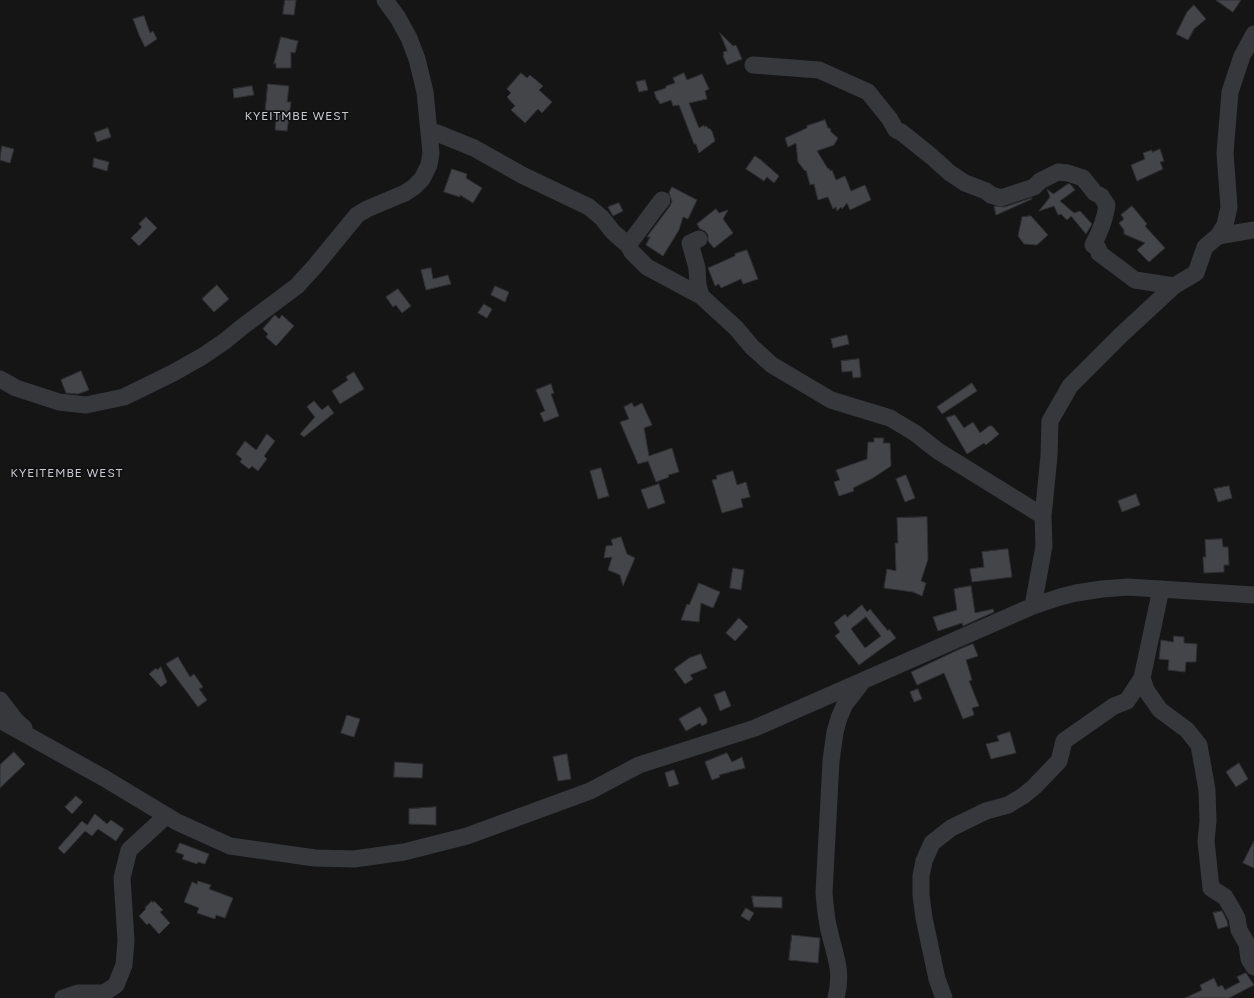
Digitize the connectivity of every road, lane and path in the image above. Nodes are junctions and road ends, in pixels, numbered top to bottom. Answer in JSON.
{"nodes":[{"id":1,"x":385,"y":0,"type":"edge"},
{"id":2,"x":1254,"y":34,"type":"edge"},
{"id":3,"x":753,"y":65,"type":"dead end"},
{"id":4,"x":429,"y":131,"type":"junction"},
{"id":5,"x":450,"y":138,"type":"junction"},
{"id":6,"x":431,"y":153,"type":"junction"},
{"id":7,"x":662,"y":200,"type":"dead end"},
{"id":8,"x":1254,"y":230,"type":"edge"},
{"id":9,"x":1218,"y":236,"type":"junction"},
{"id":10,"x":699,"y":239,"type":"dead end"},
{"id":11,"x":628,"y":245,"type":"junction"},
{"id":12,"x":1174,"y":286,"type":"junction"},
{"id":13,"x":701,"y":296,"type":"junction"},
{"id":14,"x":0,"y":380,"type":"edge"},
{"id":15,"x":1043,"y":516,"type":"junction"},
{"id":16,"x":1161,"y":589,"type":"junction"},
{"id":17,"x":1254,"y":595,"type":"edge"},
{"id":18,"x":1033,"y":606,"type":"junction"},
{"id":19,"x":1142,"y":678,"type":"junction"},
{"id":20,"x":862,"y":682,"type":"junction"},
{"id":21,"x":0,"y":700,"type":"edge"},
{"id":22,"x":0,"y":720,"type":"edge"},
{"id":23,"x":40,"y":742,"type":"junction"},
{"id":24,"x":166,"y":816,"type":"junction"},
{"id":25,"x":1254,"y":967,"type":"edge"},
{"id":26,"x":63,"y":998,"type":"edge"},
{"id":27,"x":836,"y":998,"type":"edge"},
{"id":28,"x":944,"y":998,"type":"edge"}],
"edges":[{"from":1,"to":4,"type":"street"},
{"from":2,"to":9,"type":"street"},
{"from":3,"to":12,"type":"street"},
{"from":4,"to":5,"type":"street"},
{"from":4,"to":6,"type":"street"},
{"from":5,"to":6,"type":"street"},
{"from":5,"to":11,"type":"street"},
{"from":6,"to":14,"type":"street"},
{"from":7,"to":11,"type":"street"},
{"from":8,"to":9,"type":"street"},
{"from":9,"to":12,"type":"street"},
{"from":10,"to":13,"type":"street"},
{"from":11,"to":13,"type":"street"},
{"from":12,"to":15,"type":"street"},
{"from":13,"to":15,"type":"street"},
{"from":15,"to":18,"type":"street"},
{"from":16,"to":17,"type":"street"},
{"from":16,"to":18,"type":"street"},
{"from":16,"to":19,"type":"street"},
{"from":18,"to":20,"type":"street"},
{"from":19,"to":25,"type":"street"},
{"from":19,"to":28,"type":"street"},
{"from":20,"to":24,"type":"street"},
{"from":20,"to":27,"type":"street"},
{"from":21,"to":23,"type":"street"},
{"from":22,"to":23,"type":"street"},
{"from":23,"to":24,"type":"street"},
{"from":24,"to":26,"type":"street"}]}
